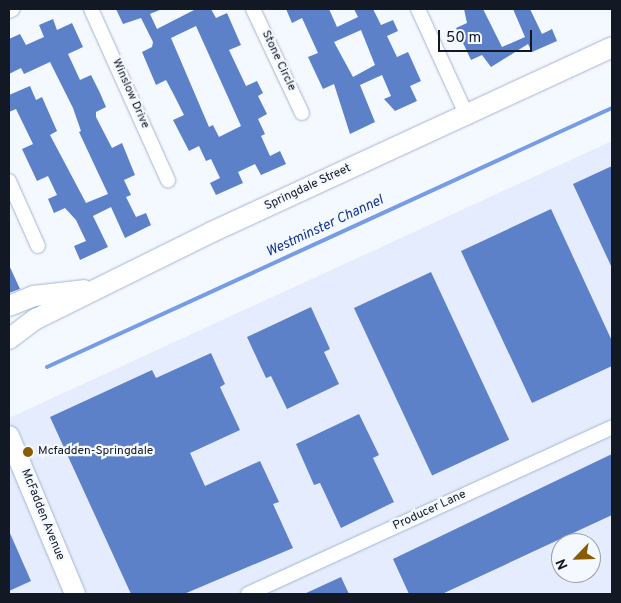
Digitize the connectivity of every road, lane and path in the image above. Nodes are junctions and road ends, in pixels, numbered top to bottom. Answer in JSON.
{"nodes":[{"id":1,"x":13,"y":9,"type":"edge"},
{"id":2,"x":91,"y":9,"type":"edge"},
{"id":3,"x":253,"y":9,"type":"edge"},
{"id":4,"x":418,"y":9,"type":"edge"},
{"id":5,"x":9,"y":11,"type":"edge"},
{"id":6,"x":612,"y":47,"type":"edge"},
{"id":7,"x":302,"y":113,"type":"dead end"},
{"id":8,"x":466,"y":114,"type":"junction"},
{"id":9,"x":168,"y":180,"type":"dead end"},
{"id":10,"x":9,"y":181,"type":"edge"},
{"id":11,"x":38,"y":246,"type":"dead end"},
{"id":12,"x":98,"y":288,"type":"junction"},
{"id":13,"x":9,"y":306,"type":"edge"},
{"id":14,"x":9,"y":339,"type":"edge"},
{"id":15,"x":612,"y":427,"type":"edge"},
{"id":16,"x":11,"y":443,"type":"edge"},
{"id":17,"x":74,"y":594,"type":"edge"},
{"id":18,"x":248,"y":594,"type":"edge"}],
"edges":[{"from":1,"to":5,"type":"street"},
{"from":2,"to":9,"type":"street","name":"Winslow Drive"},
{"from":3,"to":7,"type":"street","name":"Stone Circle"},
{"from":4,"to":8,"type":"street"},
{"from":6,"to":8,"type":"main road","name":"Springdale Street"},
{"from":8,"to":12,"type":"main road","name":"Springdale Street"},
{"from":10,"to":11,"type":"street"},
{"from":12,"to":13,"type":"main road"},
{"from":12,"to":14,"type":"main road","name":"Springdale Street"},
{"from":15,"to":18,"type":"street","name":"Producer Lane"},
{"from":16,"to":17,"type":"main road","name":"McFadden Avenue"}]}
